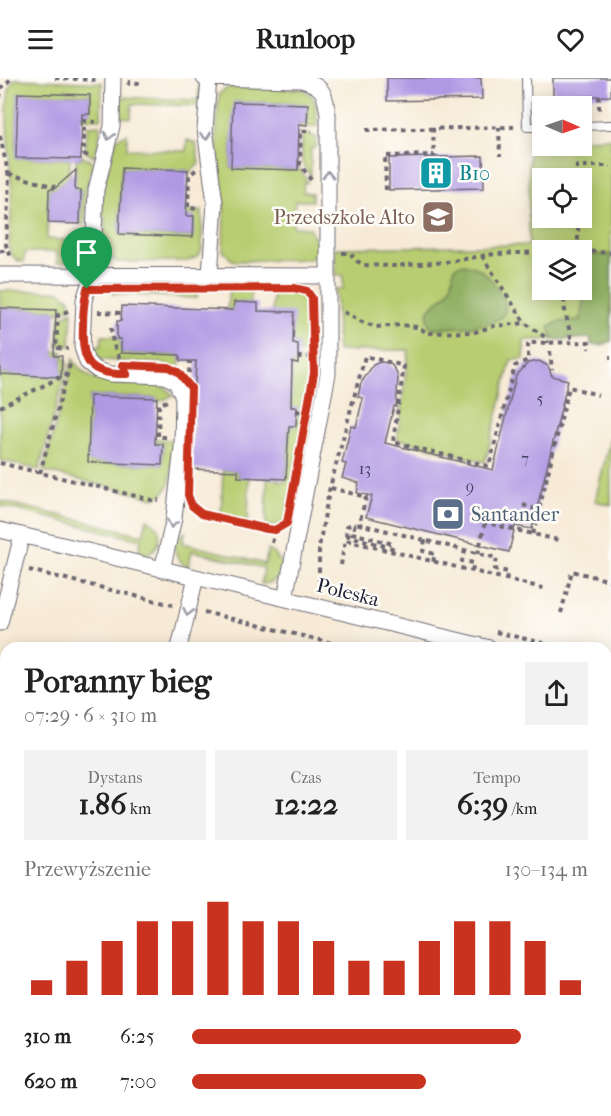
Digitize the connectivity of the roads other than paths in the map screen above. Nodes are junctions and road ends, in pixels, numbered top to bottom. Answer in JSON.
{"nodes":[{"id":1,"x":204,"y":78,"type":"edge"},
{"id":2,"x":209,"y":78,"type":"edge"},
{"id":3,"x":526,"y":78,"type":"edge"},
{"id":4,"x":109,"y":80,"type":"edge"},
{"id":5,"x":611,"y":125,"type":"edge"},
{"id":6,"x":592,"y":126,"type":"edge"},
{"id":7,"x":532,"y":127,"type":"edge"},
{"id":8,"x":0,"y":275,"type":"edge"},
{"id":9,"x":210,"y":275,"type":"junction"},
{"id":10,"x":92,"y":276,"type":"junction"},
{"id":11,"x":327,"y":276,"type":"junction"},
{"id":12,"x":0,"y":530,"type":"edge"},
{"id":13,"x":22,"y":535,"type":"junction"},
{"id":14,"x":162,"y":570,"type":"junction"},
{"id":15,"x":196,"y":577,"type":"junction"},
{"id":16,"x":285,"y":598,"type":"junction"},
{"id":17,"x":0,"y":623,"type":"edge"},
{"id":18,"x":180,"y":642,"type":"edge"},
{"id":19,"x":466,"y":642,"type":"edge"}],
"edges":[{"from":1,"to":2,"type":"street"},
{"from":2,"to":9,"type":"street","one_way":true},
{"from":11,"to":2,"type":"street","one_way":true},
{"from":3,"to":7,"type":"lane"},
{"from":4,"to":10,"type":"street","one_way":true},
{"from":5,"to":6,"type":"lane"},
{"from":8,"to":10,"type":"street"},
{"from":9,"to":10,"type":"street"},
{"from":9,"to":11,"type":"street"},
{"from":10,"to":14,"type":"street","one_way":true},
{"from":11,"to":16,"type":"street"},
{"from":12,"to":13,"type":"street","name":"Poleska"},
{"from":13,"to":14,"type":"street","name":"Poleska"},
{"from":13,"to":17,"type":"street"},
{"from":14,"to":15,"type":"street","name":"Poleska"},
{"from":15,"to":16,"type":"street","name":"Poleska"},
{"from":15,"to":18,"type":"street","one_way":true},
{"from":16,"to":19,"type":"street","name":"Poleska"}]}
